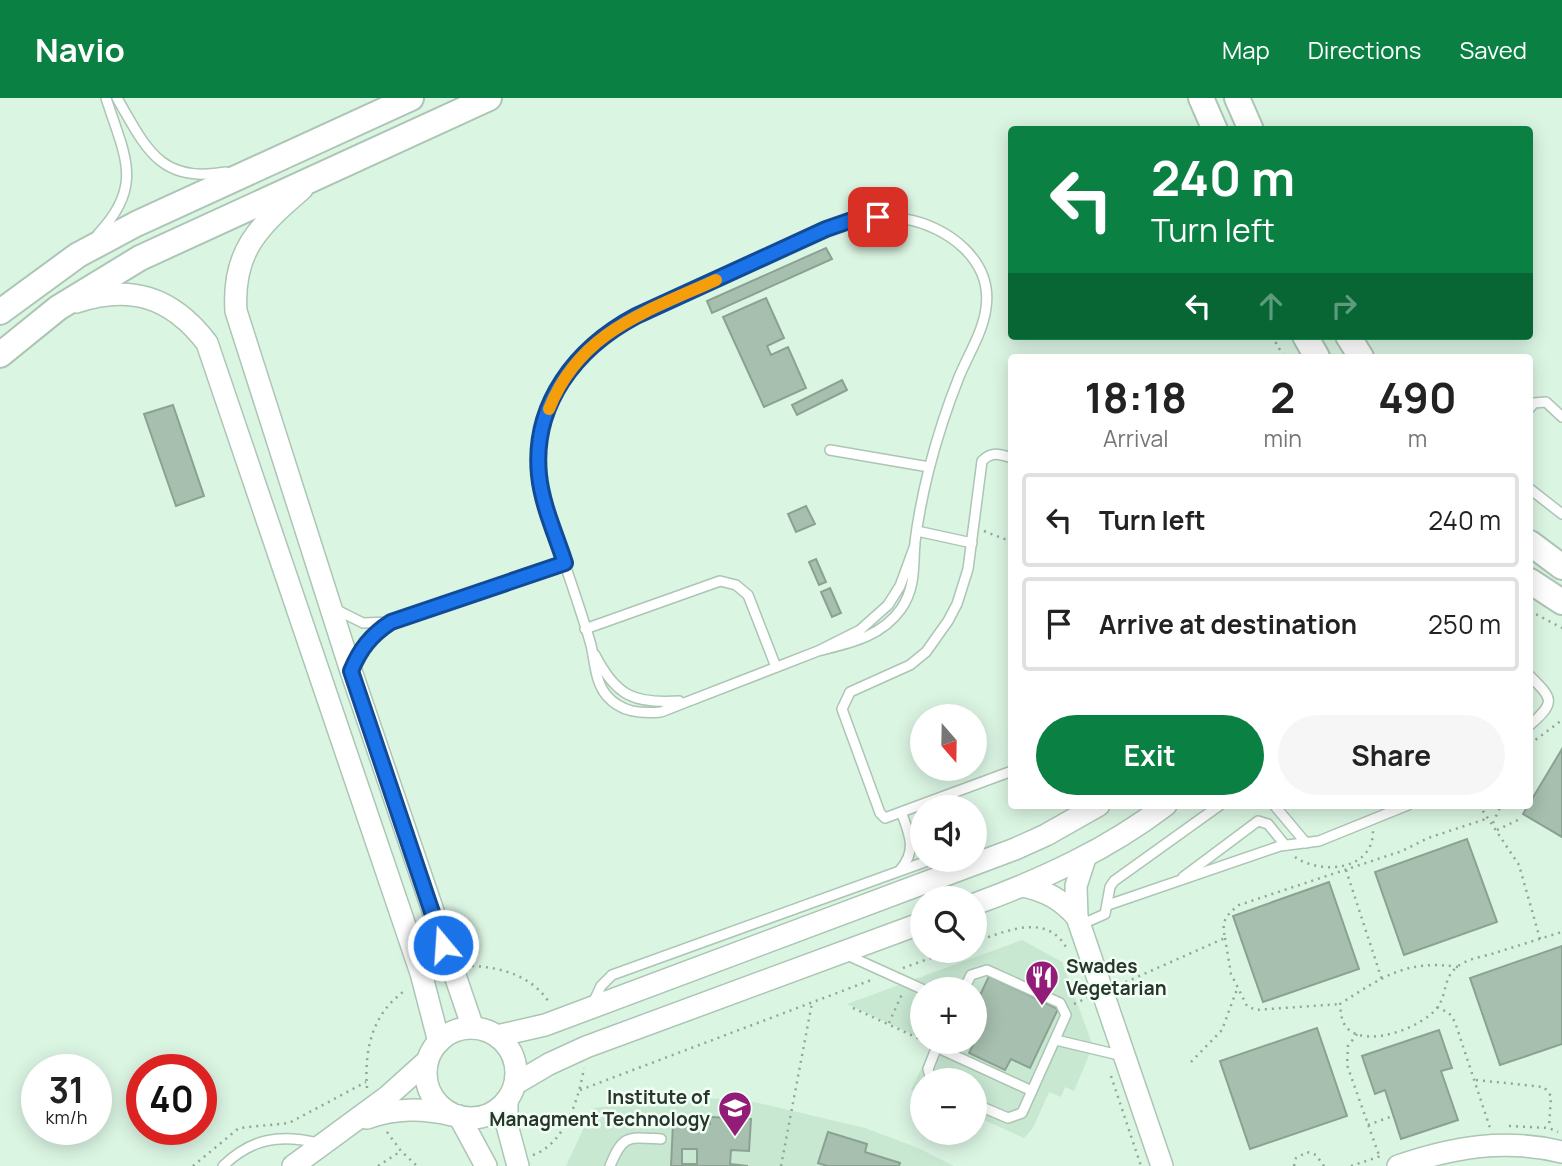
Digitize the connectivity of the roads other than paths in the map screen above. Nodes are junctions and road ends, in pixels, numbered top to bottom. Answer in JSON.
{"nodes":[{"id":1,"x":106,"y":98,"type":"edge"},
{"id":2,"x":117,"y":98,"type":"edge"},
{"id":3,"x":411,"y":98,"type":"edge"},
{"id":4,"x":489,"y":98,"type":"edge"},
{"id":5,"x":1201,"y":98,"type":"edge"},
{"id":6,"x":1237,"y":98,"type":"edge"},
{"id":7,"x":1213,"y":126,"type":"edge"},
{"id":8,"x":1249,"y":126,"type":"edge"},
{"id":9,"x":258,"y":166,"type":"junction"},
{"id":10,"x":320,"y":174,"type":"junction"},
{"id":11,"x":78,"y":255,"type":"junction"},
{"id":12,"x":58,"y":308,"type":"junction"},
{"id":13,"x":0,"y":312,"type":"edge"},
{"id":14,"x":0,"y":355,"type":"edge"},
{"id":15,"x":1533,"y":404,"type":"edge"},
{"id":16,"x":1562,"y":416,"type":"edge"},
{"id":17,"x":830,"y":450,"type":"dead end"},
{"id":18,"x":1008,"y":457,"type":"edge"},
{"id":19,"x":929,"y":467,"type":"junction"},
{"id":20,"x":1533,"y":491,"type":"edge"},
{"id":21,"x":1562,"y":514,"type":"edge"},
{"id":22,"x":917,"y":531,"type":"junction"},
{"id":23,"x":972,"y":543,"type":"junction"},
{"id":24,"x":1533,"y":544,"type":"edge"},
{"id":25,"x":565,"y":563,"type":"junction"},
{"id":26,"x":1562,"y":566,"type":"edge"},
{"id":27,"x":1533,"y":585,"type":"edge"},
{"id":28,"x":329,"y":601,"type":"junction"},
{"id":29,"x":1562,"y":602,"type":"edge"},
{"id":30,"x":391,"y":622,"type":"junction"},
{"id":31,"x":585,"y":629,"type":"junction"},
{"id":32,"x":591,"y":647,"type":"junction"},
{"id":33,"x":776,"y":667,"type":"junction"},
{"id":34,"x":351,"y":671,"type":"junction"},
{"id":35,"x":1533,"y":679,"type":"edge"},
{"id":36,"x":686,"y":700,"type":"junction"},
{"id":37,"x":1533,"y":722,"type":"edge"},
{"id":38,"x":1008,"y":773,"type":"edge"},
{"id":39,"x":1092,"y":809,"type":"edge"},
{"id":40,"x":1158,"y":809,"type":"edge"},
{"id":41,"x":1214,"y":809,"type":"edge"},
{"id":42,"x":1278,"y":809,"type":"edge"},
{"id":43,"x":1399,"y":809,"type":"edge"},
{"id":44,"x":902,"y":814,"type":"junction"},
{"id":45,"x":910,"y":836,"type":"edge"},
{"id":46,"x":1306,"y":842,"type":"junction"},
{"id":47,"x":1283,"y":846,"type":"junction"},
{"id":48,"x":910,"y":850,"type":"edge"},
{"id":49,"x":987,"y":852,"type":"edge"},
{"id":50,"x":1085,"y":858,"type":"junction"},
{"id":51,"x":910,"y":868,"type":"edge"},
{"id":52,"x":899,"y":872,"type":"junction"},
{"id":53,"x":933,"y":872,"type":"edge"},
{"id":54,"x":1177,"y":881,"type":"junction"},
{"id":55,"x":1023,"y":886,"type":"junction"},
{"id":56,"x":987,"y":900,"type":"edge"},
{"id":57,"x":1108,"y":905,"type":"junction"},
{"id":58,"x":1078,"y":921,"type":"junction"},
{"id":59,"x":910,"y":928,"type":"edge"},
{"id":60,"x":842,"y":953,"type":"junction"},
{"id":61,"x":970,"y":977,"type":"edge"},
{"id":62,"x":910,"y":983,"type":"edge"},
{"id":63,"x":592,"y":1007,"type":"junction"},
{"id":64,"x":473,"y":1028,"type":"junction"},
{"id":65,"x":497,"y":1037,"type":"junction"},
{"id":66,"x":1056,"y":1040,"type":"junction"},
{"id":67,"x":439,"y":1042,"type":"junction"},
{"id":68,"x":958,"y":1054,"type":"edge"},
{"id":69,"x":1114,"y":1054,"type":"junction"},
{"id":70,"x":427,"y":1060,"type":"junction"},
{"id":71,"x":1032,"y":1091,"type":"junction"},
{"id":72,"x":511,"y":1092,"type":"junction"},
{"id":73,"x":987,"y":1110,"type":"edge"},
{"id":74,"x":374,"y":1112,"type":"junction"},
{"id":75,"x":455,"y":1116,"type":"junction"},
{"id":76,"x":661,"y":1139,"type":"dead end"},
{"id":77,"x":323,"y":1144,"type":"junction"},
{"id":78,"x":1562,"y":1152,"type":"edge"},
{"id":79,"x":517,"y":1163,"type":"edge"},
{"id":80,"x":223,"y":1166,"type":"edge"},
{"id":81,"x":293,"y":1166,"type":"edge"},
{"id":82,"x":486,"y":1166,"type":"edge"},
{"id":83,"x":610,"y":1166,"type":"edge"},
{"id":84,"x":1162,"y":1166,"type":"edge"},
{"id":85,"x":1398,"y":1166,"type":"edge"}],
"edges":[{"from":1,"to":11,"type":"lane"},
{"from":2,"to":9,"type":"lane"},
{"from":3,"to":9,"type":"main road"},
{"from":4,"to":10,"type":"main road"},
{"from":5,"to":7,"type":"main road"},
{"from":6,"to":8,"type":"main road"},
{"from":9,"to":11,"type":"main road"},
{"from":10,"to":12,"type":"main road"},
{"from":10,"to":28,"type":"street"},
{"from":11,"to":13,"type":"main road"},
{"from":12,"to":14,"type":"main road"},
{"from":12,"to":67,"type":"street"},
{"from":15,"to":16,"type":"lane"},
{"from":17,"to":19,"type":"lane"},
{"from":18,"to":23,"type":"lane"},
{"from":19,"to":22,"type":"lane"},
{"from":19,"to":25,"type":"lane"},
{"from":20,"to":21,"type":"lane"},
{"from":22,"to":23,"type":"lane"},
{"from":22,"to":33,"type":"lane"},
{"from":23,"to":44,"type":"lane"},
{"from":24,"to":26,"type":"main road"},
{"from":25,"to":30,"type":"lane"},
{"from":25,"to":31,"type":"lane"},
{"from":27,"to":29,"type":"main road"},
{"from":28,"to":30,"type":"lane"},
{"from":28,"to":34,"type":"street"},
{"from":30,"to":34,"type":"lane"},
{"from":31,"to":32,"type":"lane"},
{"from":31,"to":33,"type":"lane"},
{"from":32,"to":36,"type":"lane"},
{"from":32,"to":36,"type":"lane"},
{"from":33,"to":36,"type":"lane"},
{"from":34,"to":64,"type":"street"},
{"from":35,"to":37,"type":"lane"},
{"from":38,"to":44,"type":"lane"},
{"from":39,"to":49,"type":"street"},
{"from":40,"to":50,"type":"street"},
{"from":41,"to":57,"type":"lane"},
{"from":42,"to":46,"type":"lane"},
{"from":43,"to":46,"type":"lane"},
{"from":44,"to":45,"type":"lane"},
{"from":46,"to":47,"type":"lane"},
{"from":47,"to":54,"type":"lane"},
{"from":47,"to":54,"type":"lane"},
{"from":48,"to":52,"type":"lane"},
{"from":50,"to":55,"type":"street"},
{"from":50,"to":58,"type":"street"},
{"from":51,"to":52,"type":"lane"},
{"from":52,"to":63,"type":"lane"},
{"from":53,"to":63,"type":"street"},
{"from":54,"to":57,"type":"lane"},
{"from":55,"to":56,"type":"street"},
{"from":55,"to":58,"type":"street"},
{"from":57,"to":58,"type":"lane"},
{"from":58,"to":69,"type":"street"},
{"from":59,"to":60,"type":"street"},
{"from":60,"to":62,"type":"lane"},
{"from":60,"to":72,"type":"street"},
{"from":61,"to":66,"type":"lane"},
{"from":63,"to":65,"type":"street"},
{"from":64,"to":65,"type":"street"},
{"from":64,"to":67,"type":"street"},
{"from":65,"to":72,"type":"street"},
{"from":66,"to":69,"type":"lane"},
{"from":66,"to":71,"type":"lane"},
{"from":67,"to":70,"type":"street"},
{"from":68,"to":71,"type":"lane"},
{"from":69,"to":84,"type":"street"},
{"from":70,"to":74,"type":"street"},
{"from":70,"to":75,"type":"street"},
{"from":71,"to":73,"type":"lane"},
{"from":72,"to":75,"type":"street"},
{"from":72,"to":79,"type":"street"},
{"from":74,"to":75,"type":"street"},
{"from":74,"to":77,"type":"street"},
{"from":75,"to":82,"type":"street"},
{"from":76,"to":83,"type":"lane"},
{"from":77,"to":80,"type":"lane"},
{"from":77,"to":81,"type":"street"},
{"from":78,"to":85,"type":"street"}]}
